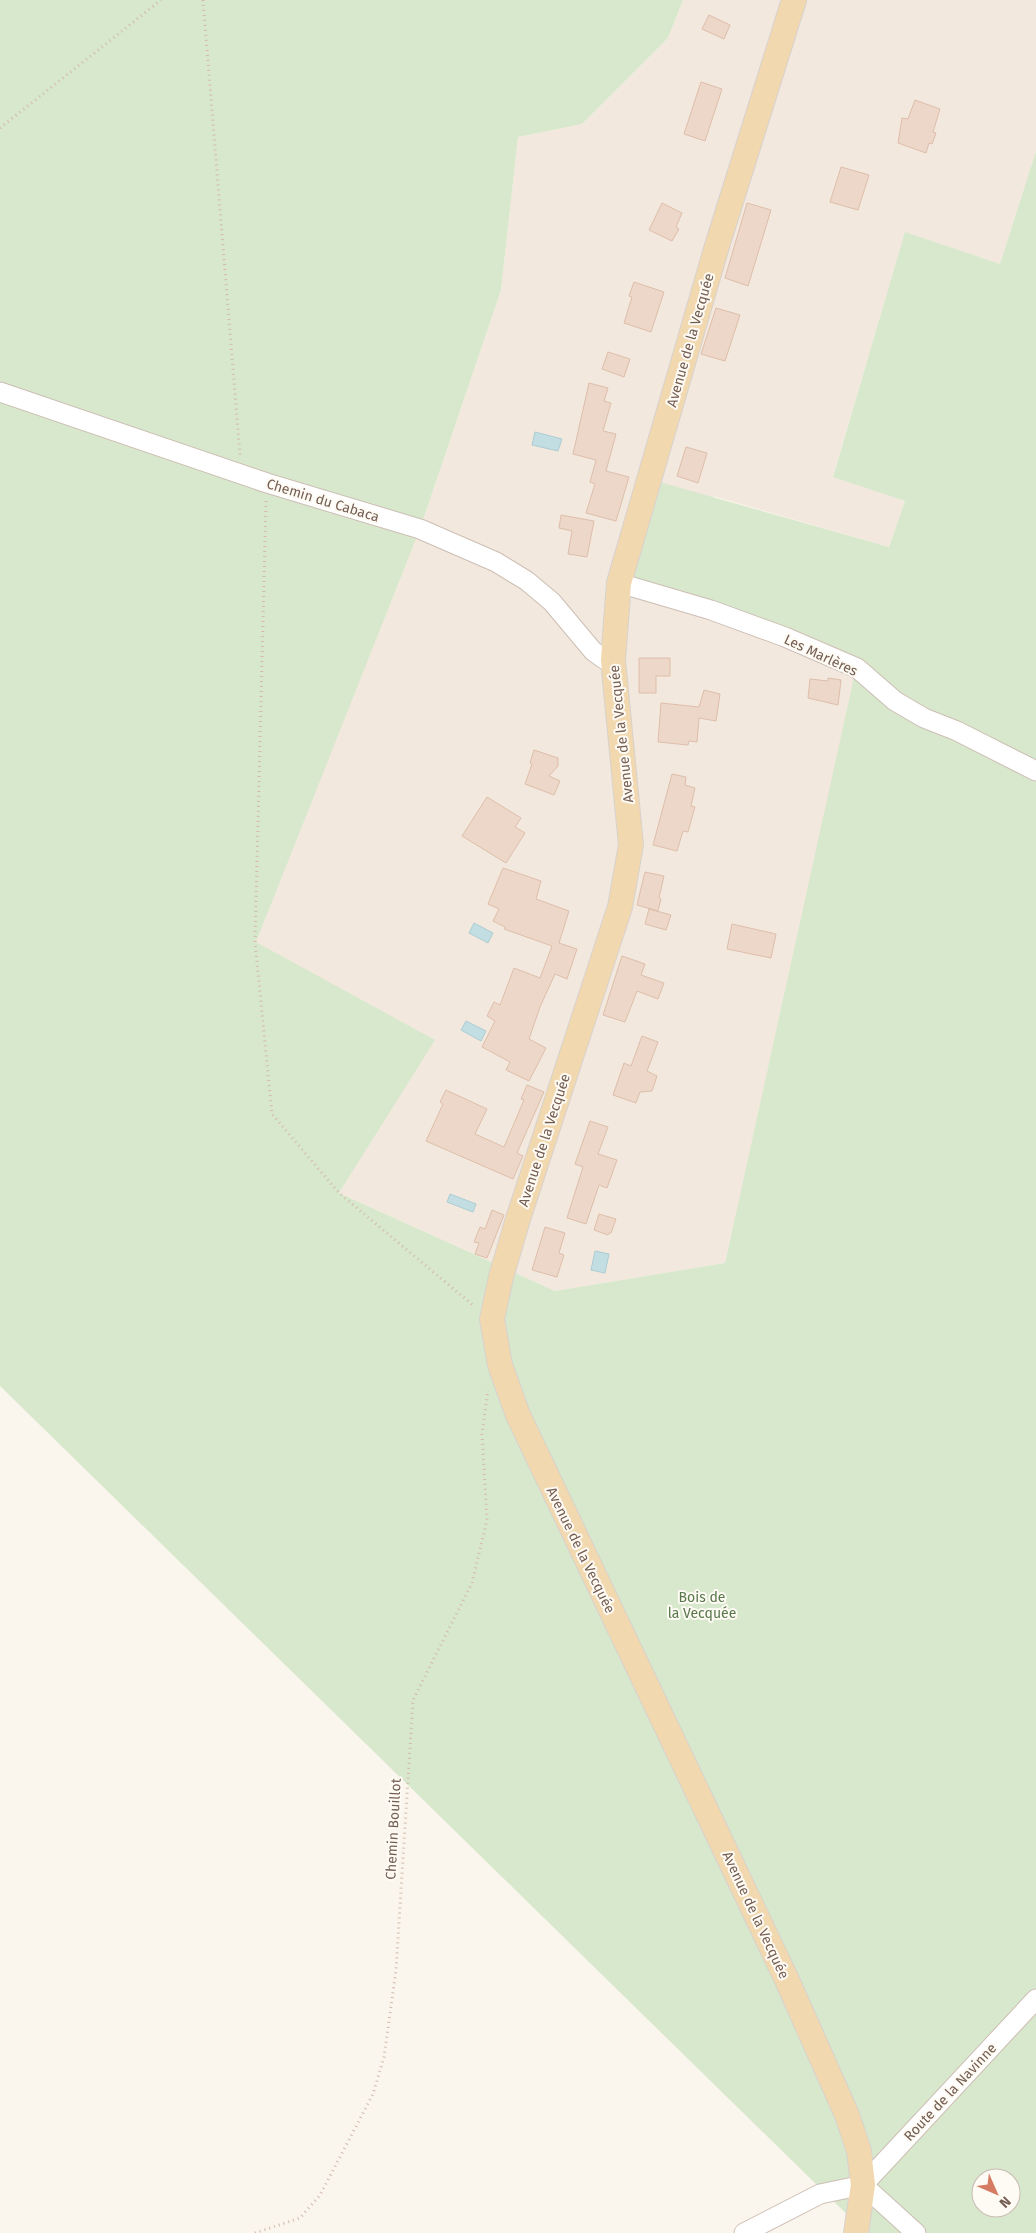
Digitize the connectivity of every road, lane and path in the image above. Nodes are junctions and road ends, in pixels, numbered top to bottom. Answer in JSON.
{"nodes":[{"id":1,"x":161,"y":0,"type":"edge"},
{"id":2,"x":203,"y":0,"type":"edge"},
{"id":3,"x":794,"y":0,"type":"edge"},
{"id":4,"x":0,"y":128,"type":"edge"},
{"id":5,"x":0,"y":392,"type":"edge"},
{"id":6,"x":242,"y":474,"type":"junction"},
{"id":7,"x":267,"y":483,"type":"junction"},
{"id":8,"x":619,"y":583,"type":"junction"},
{"id":9,"x":613,"y":660,"type":"junction"},
{"id":10,"x":1036,"y":771,"type":"edge"},
{"id":11,"x":478,"y":1309,"type":"dead end"},
{"id":12,"x":488,"y":1387,"type":"dead end"},
{"id":13,"x":1036,"y":1999,"type":"edge"},
{"id":14,"x":863,"y":2185,"type":"junction"},
{"id":15,"x":255,"y":2233,"type":"edge"},
{"id":16,"x":744,"y":2233,"type":"edge"},
{"id":17,"x":856,"y":2233,"type":"edge"},
{"id":18,"x":916,"y":2233,"type":"edge"}],
"edges":[{"from":1,"to":4,"type":"path"},
{"from":2,"to":6,"type":"path"},
{"from":3,"to":8,"type":"main road","name":"Avenue de la Vecquée"},
{"from":5,"to":6,"type":"street","name":"Chemin du Cabaca"},
{"from":6,"to":7,"type":"street","name":"Chemin du Cabaca"},
{"from":7,"to":9,"type":"street","name":"Chemin du Cabaca"},
{"from":7,"to":11,"type":"path"},
{"from":8,"to":9,"type":"main road","name":"Avenue de la Vecquée"},
{"from":8,"to":10,"type":"street","name":"Les Marlères"},
{"from":9,"to":14,"type":"main road","name":"Avenue de la Vecquée"},
{"from":12,"to":15,"type":"path","name":"Chemin Bouillot"},
{"from":13,"to":14,"type":"street","name":"Route de la Navinne"},
{"from":14,"to":16,"type":"street"},
{"from":14,"to":17,"type":"main road","name":"Avenue de la Vecquée"},
{"from":14,"to":18,"type":"street"}]}
